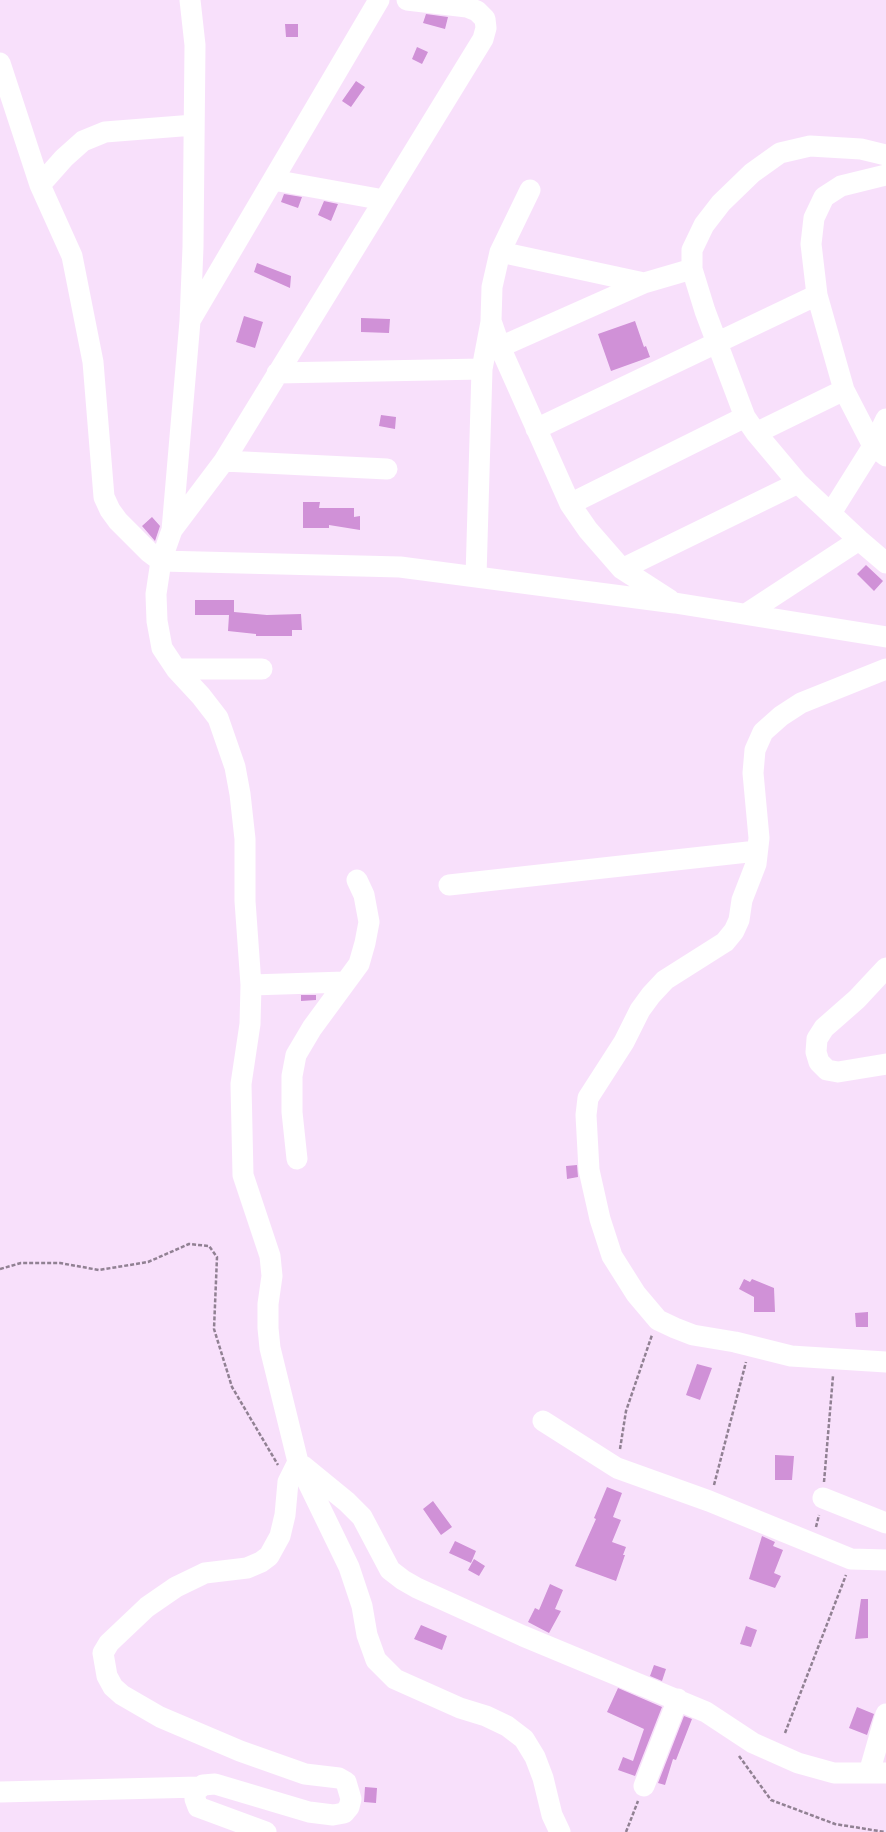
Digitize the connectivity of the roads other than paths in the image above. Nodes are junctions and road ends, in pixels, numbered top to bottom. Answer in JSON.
{"nodes":[{"id":1,"x":190,"y":0,"type":"edge"},
{"id":2,"x":379,"y":0,"type":"edge"},
{"id":3,"x":407,"y":0,"type":"edge"},
{"id":4,"x":0,"y":64,"type":"edge"},
{"id":5,"x":194,"y":125,"type":"junction"},
{"id":6,"x":886,"y":155,"type":"edge"},
{"id":7,"x":886,"y":175,"type":"edge"},
{"id":8,"x":273,"y":180,"type":"junction"},
{"id":9,"x":40,"y":185,"type":"junction"},
{"id":10,"x":530,"y":190,"type":"dead end"},
{"id":11,"x":384,"y":200,"type":"junction"},
{"id":12,"x":500,"y":252,"type":"junction"},
{"id":13,"x":692,"y":269,"type":"junction"},
{"id":14,"x":644,"y":283,"type":"junction"},
{"id":15,"x":817,"y":295,"type":"junction"},
{"id":16,"x":190,"y":321,"type":"junction"},
{"id":17,"x":491,"y":321,"type":"junction"},
{"id":18,"x":717,"y":343,"type":"junction"},
{"id":19,"x":500,"y":347,"type":"junction"},
{"id":20,"x":482,"y":369,"type":"junction"},
{"id":21,"x":277,"y":373,"type":"junction"},
{"id":22,"x":844,"y":390,"type":"junction"},
{"id":23,"x":886,"y":419,"type":"edge"},
{"id":24,"x":750,"y":425,"type":"junction"},
{"id":25,"x":536,"y":429,"type":"junction"},
{"id":26,"x":880,"y":451,"type":"edge"},
{"id":27,"x":224,"y":461,"type":"junction"},
{"id":28,"x":387,"y":469,"type":"dead end"},
{"id":29,"x":798,"y":482,"type":"junction"},
{"id":30,"x":570,"y":504,"type":"junction"},
{"id":31,"x":831,"y":513,"type":"junction"},
{"id":32,"x":172,"y":530,"type":"junction"},
{"id":33,"x":859,"y":540,"type":"junction"},
{"id":34,"x":161,"y":561,"type":"junction"},
{"id":35,"x":886,"y":563,"type":"edge"},
{"id":36,"x":622,"y":569,"type":"junction"},
{"id":37,"x":476,"y":577,"type":"junction"},
{"id":38,"x":675,"y":603,"type":"junction"},
{"id":39,"x":746,"y":614,"type":"junction"},
{"id":40,"x":886,"y":637,"type":"edge"},
{"id":41,"x":262,"y":668,"type":"dead end"},
{"id":42,"x":176,"y":669,"type":"junction"},
{"id":43,"x":886,"y":669,"type":"edge"},
{"id":44,"x":757,"y":851,"type":"junction"},
{"id":45,"x":357,"y":880,"type":"dead end"},
{"id":46,"x":449,"y":885,"type":"dead end"},
{"id":47,"x":886,"y":968,"type":"edge"},
{"id":48,"x":345,"y":982,"type":"junction"},
{"id":49,"x":251,"y":985,"type":"junction"},
{"id":50,"x":886,"y":1064,"type":"edge"},
{"id":51,"x":297,"y":1159,"type":"dead end"},
{"id":52,"x":886,"y":1362,"type":"edge"},
{"id":53,"x":542,"y":1421,"type":"dead end"},
{"id":54,"x":298,"y":1462,"type":"junction"},
{"id":55,"x":823,"y":1498,"type":"road end"},
{"id":56,"x":886,"y":1523,"type":"edge"},
{"id":57,"x":886,"y":1560,"type":"edge"},
{"id":58,"x":678,"y":1699,"type":"junction"},
{"id":59,"x":886,"y":1714,"type":"edge"},
{"id":60,"x":878,"y":1773,"type":"edge"},
{"id":61,"x":644,"y":1786,"type":"road end"},
{"id":62,"x":199,"y":1787,"type":"junction"},
{"id":63,"x":0,"y":1792,"type":"edge"},
{"id":64,"x":266,"y":1832,"type":"edge"},
{"id":65,"x":560,"y":1832,"type":"edge"}],
"edges":[{"from":1,"to":5,"type":"street"},
{"from":2,"to":8,"type":"street"},
{"from":3,"to":11,"type":"street"},
{"from":4,"to":9,"type":"street"},
{"from":5,"to":9,"type":"street"},
{"from":5,"to":16,"type":"street"},
{"from":6,"to":13,"type":"street"},
{"from":7,"to":15,"type":"street"},
{"from":8,"to":11,"type":"street"},
{"from":8,"to":16,"type":"street"},
{"from":9,"to":34,"type":"street"},
{"from":10,"to":12,"type":"street"},
{"from":11,"to":21,"type":"street"},
{"from":12,"to":14,"type":"street"},
{"from":12,"to":17,"type":"street"},
{"from":13,"to":14,"type":"street"},
{"from":13,"to":18,"type":"street"},
{"from":14,"to":19,"type":"street"},
{"from":15,"to":18,"type":"street"},
{"from":15,"to":22,"type":"street"},
{"from":16,"to":32,"type":"street"},
{"from":17,"to":19,"type":"street"},
{"from":17,"to":20,"type":"street"},
{"from":18,"to":24,"type":"street"},
{"from":18,"to":25,"type":"street"},
{"from":19,"to":25,"type":"street"},
{"from":20,"to":21,"type":"street"},
{"from":20,"to":37,"type":"street"},
{"from":21,"to":27,"type":"street"},
{"from":22,"to":24,"type":"street"},
{"from":22,"to":26,"type":"street"},
{"from":23,"to":26,"type":"street"},
{"from":24,"to":29,"type":"street"},
{"from":24,"to":30,"type":"street"},
{"from":25,"to":30,"type":"street"},
{"from":26,"to":31,"type":"street"},
{"from":27,"to":28,"type":"street"},
{"from":27,"to":32,"type":"street"},
{"from":29,"to":31,"type":"street"},
{"from":29,"to":36,"type":"street"},
{"from":30,"to":36,"type":"street"},
{"from":31,"to":33,"type":"street"},
{"from":32,"to":34,"type":"street"},
{"from":33,"to":35,"type":"street"},
{"from":33,"to":39,"type":"street"},
{"from":34,"to":37,"type":"street"},
{"from":34,"to":42,"type":"street"},
{"from":36,"to":38,"type":"street"},
{"from":37,"to":38,"type":"street"},
{"from":38,"to":39,"type":"street"},
{"from":39,"to":40,"type":"street"},
{"from":41,"to":42,"type":"street"},
{"from":42,"to":49,"type":"street"},
{"from":43,"to":44,"type":"street"},
{"from":44,"to":46,"type":"street"},
{"from":44,"to":52,"type":"street"},
{"from":45,"to":48,"type":"street"},
{"from":47,"to":50,"type":"street"},
{"from":48,"to":49,"type":"street"},
{"from":48,"to":51,"type":"street"},
{"from":49,"to":54,"type":"street"},
{"from":53,"to":57,"type":"street"},
{"from":54,"to":58,"type":"street"},
{"from":54,"to":62,"type":"street"},
{"from":54,"to":65,"type":"street"},
{"from":55,"to":56,"type":"street"},
{"from":58,"to":60,"type":"street"},
{"from":58,"to":61,"type":"street"},
{"from":59,"to":60,"type":"street"},
{"from":62,"to":63,"type":"street"},
{"from":62,"to":64,"type":"street"}]}
